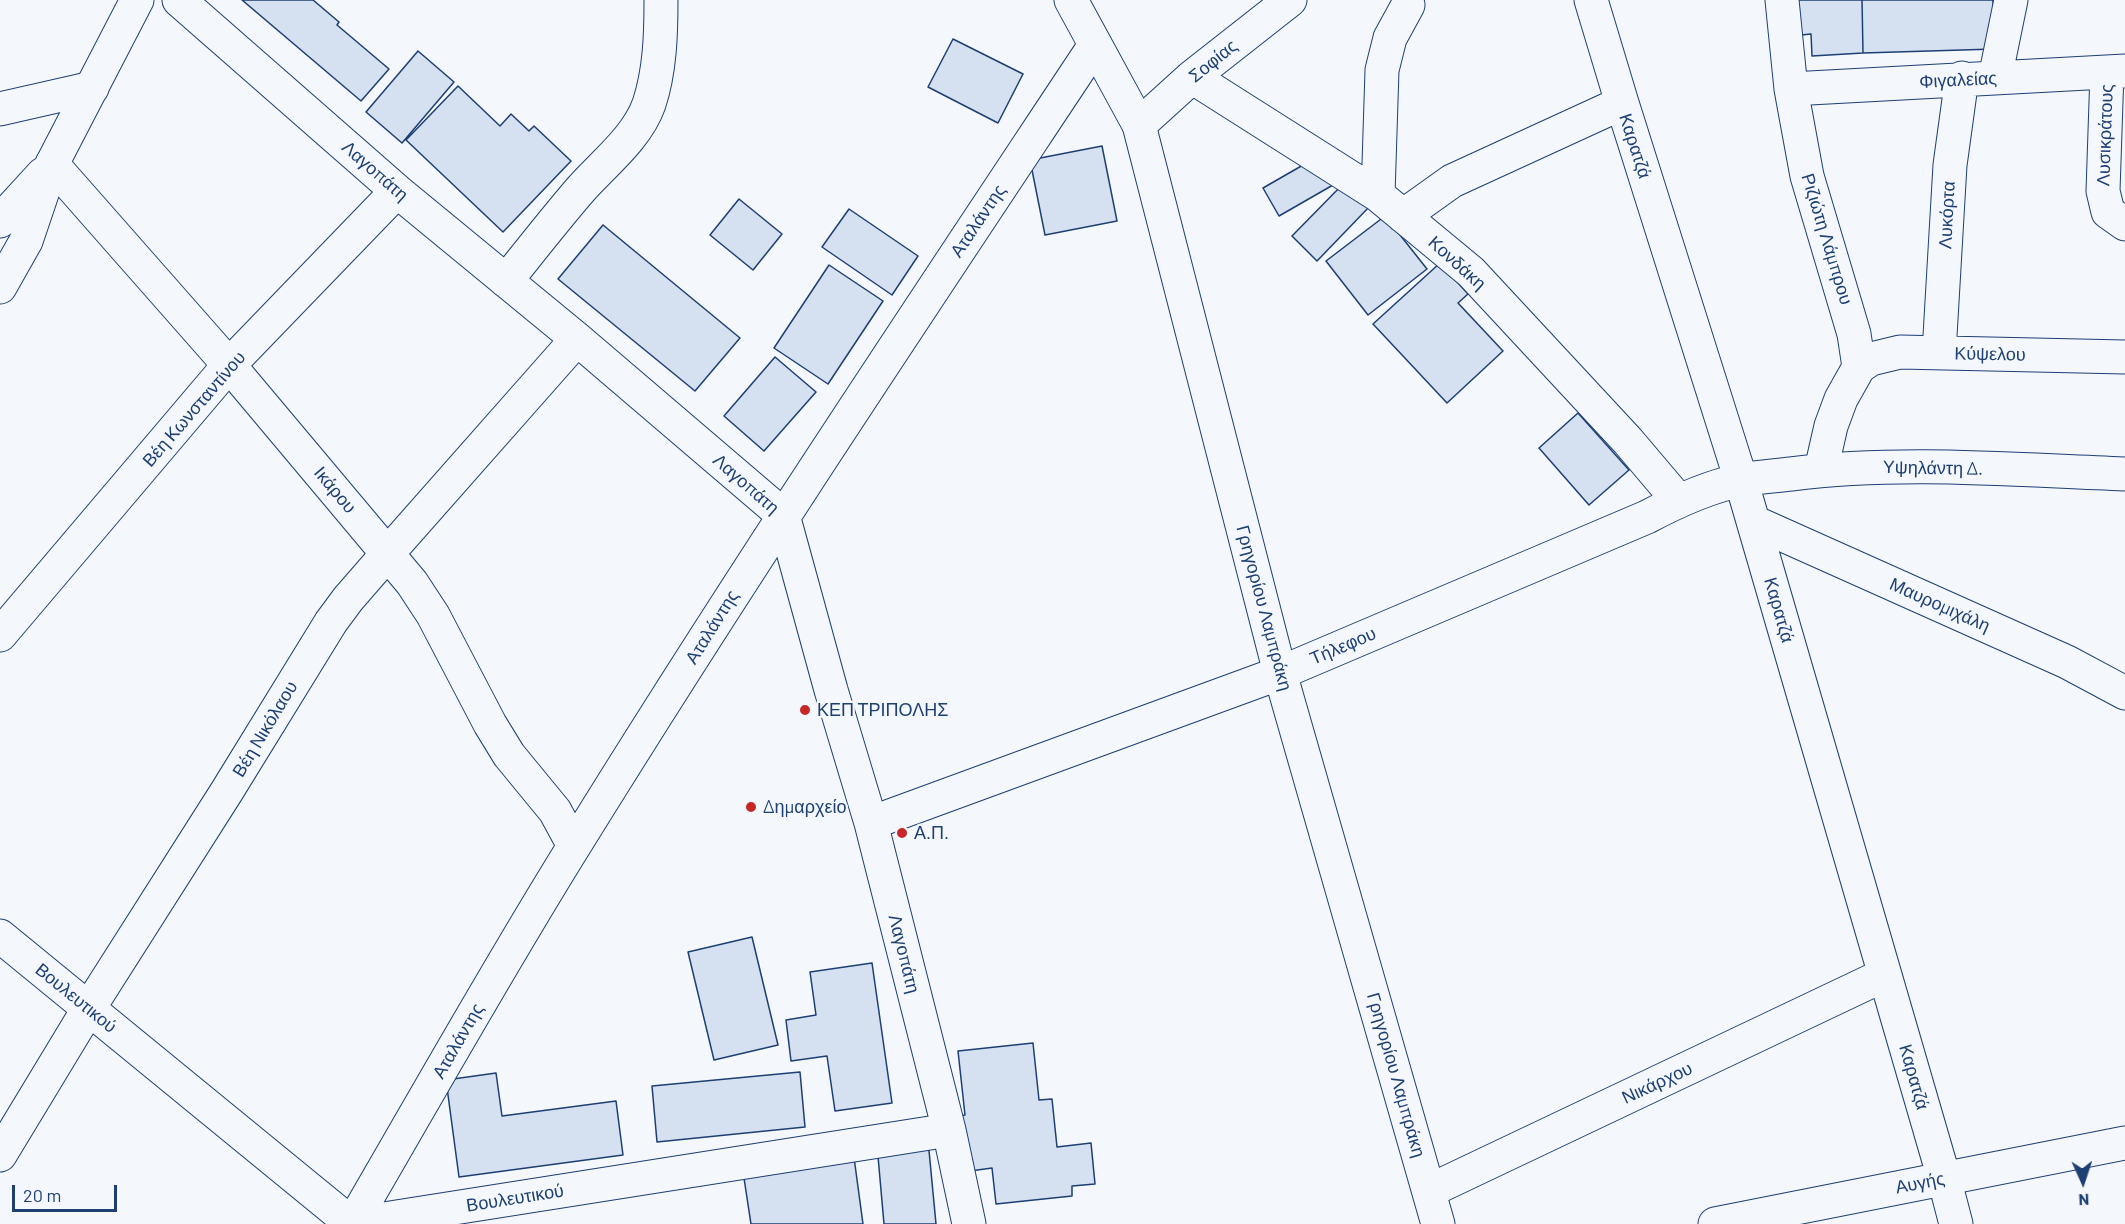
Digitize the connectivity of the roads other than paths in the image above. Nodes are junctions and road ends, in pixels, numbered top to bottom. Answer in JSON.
{"nodes":[{"id":1,"x":137,"y":0,"type":"edge"},
{"id":2,"x":179,"y":0,"type":"edge"},
{"id":3,"x":660,"y":0,"type":"edge"},
{"id":4,"x":1071,"y":0,"type":"edge"},
{"id":5,"x":1290,"y":0,"type":"edge"},
{"id":6,"x":1591,"y":0,"type":"edge"},
{"id":7,"x":1782,"y":0,"type":"edge"},
{"id":8,"x":2011,"y":0,"type":"edge"},
{"id":9,"x":1408,"y":5,"type":"dead end"},
{"id":10,"x":1095,"y":45,"type":"junction"},
{"id":11,"x":2116,"y":72,"type":"edge"},
{"id":12,"x":1192,"y":77,"type":"junction"},
{"id":13,"x":1962,"y":78,"type":"junction"},
{"id":14,"x":1995,"y":78,"type":"junction"},
{"id":15,"x":92,"y":88,"type":"junction"},
{"id":16,"x":1791,"y":89,"type":"junction"},
{"id":17,"x":1622,"y":103,"type":"junction"},
{"id":18,"x":0,"y":109,"type":"edge"},
{"id":19,"x":1139,"y":125,"type":"junction"},
{"id":20,"x":52,"y":164,"type":"junction"},
{"id":21,"x":397,"y":191,"type":"junction"},
{"id":22,"x":1378,"y":195,"type":"junction"},
{"id":23,"x":1403,"y":216,"type":"junction"},
{"id":24,"x":0,"y":221,"type":"edge"},
{"id":25,"x":2125,"y":224,"type":"edge"},
{"id":26,"x":506,"y":281,"type":"junction"},
{"id":27,"x":0,"y":287,"type":"edge"},
{"id":28,"x":577,"y":339,"type":"junction"},
{"id":29,"x":1939,"y":353,"type":"junction"},
{"id":30,"x":2125,"y":357,"type":"edge"},
{"id":31,"x":229,"y":365,"type":"junction"},
{"id":32,"x":1859,"y":367,"type":"junction"},
{"id":33,"x":1821,"y":470,"type":"junction"},
{"id":34,"x":2125,"y":474,"type":"edge"},
{"id":35,"x":1741,"y":480,"type":"junction"},
{"id":36,"x":1678,"y":500,"type":"junction"},
{"id":37,"x":783,"y":515,"type":"junction"},
{"id":38,"x":1754,"y":522,"type":"junction"},
{"id":39,"x":388,"y":553,"type":"junction"},
{"id":40,"x":0,"y":635,"type":"edge"},
{"id":41,"x":1280,"y":673,"type":"junction"},
{"id":42,"x":2125,"y":693,"type":"edge"},
{"id":43,"x":871,"y":823,"type":"junction"},
{"id":44,"x":574,"y":846,"type":"junction"},
{"id":45,"x":0,"y":936,"type":"edge"},
{"id":46,"x":1884,"y":975,"type":"junction"},
{"id":47,"x":89,"y":1008,"type":"junction"},
{"id":48,"x":949,"y":1130,"type":"junction"},
{"id":49,"x":2125,"y":1143,"type":"edge"},
{"id":50,"x":0,"y":1155,"type":"edge"},
{"id":51,"x":1944,"y":1178,"type":"junction"},
{"id":52,"x":1429,"y":1191,"type":"junction"},
{"id":53,"x":352,"y":1224,"type":"edge"},
{"id":54,"x":969,"y":1224,"type":"edge"},
{"id":55,"x":1438,"y":1224,"type":"edge"},
{"id":56,"x":1714,"y":1224,"type":"edge"},
{"id":57,"x":1956,"y":1224,"type":"edge"}],
"edges":[{"from":1,"to":15,"type":"street"},
{"from":2,"to":21,"type":"street","name":"Λαγοπάτη"},
{"from":3,"to":26,"type":"street"},
{"from":4,"to":10,"type":"street","name":"Γρηγορίου Λαμπράκη"},
{"from":5,"to":12,"type":"street","name":"Σοφίας"},
{"from":6,"to":17,"type":"street","name":"Καρατζά"},
{"from":7,"to":16,"type":"street","name":"Ριζιώτη Λάμπρου"},
{"from":8,"to":14,"type":"street"},
{"from":9,"to":22,"type":"street"},
{"from":10,"to":19,"type":"street","name":"Γρηγορίου Λαμπράκη"},
{"from":10,"to":37,"type":"street","name":"Αταλάντης"},
{"from":11,"to":14,"type":"street","name":"Φιγαλείας"},
{"from":11,"to":25,"type":"street","name":"Λυσικράτους"},
{"from":12,"to":19,"type":"street","name":"Σοφίας"},
{"from":12,"to":22,"type":"street","name":"Κονδάκη"},
{"from":13,"to":14,"type":"street","name":"Φιγαλείας"},
{"from":13,"to":16,"type":"street","name":"Φιγαλείας"},
{"from":13,"to":29,"type":"street","name":"Λυκόρτα"},
{"from":15,"to":18,"type":"street"},
{"from":15,"to":20,"type":"street"},
{"from":16,"to":32,"type":"street","name":"Ριζιώτη Λάμπρου"},
{"from":17,"to":23,"type":"street"},
{"from":17,"to":35,"type":"street","name":"Καρατζά"},
{"from":19,"to":41,"type":"street","name":"Γρηγορίου Λαμπράκη"},
{"from":20,"to":24,"type":"street"},
{"from":20,"to":27,"type":"street"},
{"from":20,"to":31,"type":"street","name":"Ικάρου"},
{"from":21,"to":26,"type":"street","name":"Λαγοπάτη"},
{"from":21,"to":31,"type":"street","name":"Βέη Κωνσταντίνου"},
{"from":22,"to":23,"type":"street","name":"Κονδάκη"},
{"from":23,"to":36,"type":"street","name":"Κονδάκη"},
{"from":26,"to":28,"type":"street","name":"Λαγοπάτη"},
{"from":28,"to":37,"type":"street","name":"Λαγοπάτη"},
{"from":28,"to":39,"type":"street","name":"Βέη Νικόλαου"},
{"from":29,"to":30,"type":"street","name":"Κύψελου"},
{"from":29,"to":32,"type":"street","name":"Κύψελου"},
{"from":31,"to":39,"type":"street","name":"Ικάρου"},
{"from":31,"to":40,"type":"street","name":"Βέη Κωνσταντίνου"},
{"from":32,"to":33,"type":"street"},
{"from":33,"to":34,"type":"street","name":"Υψηλάντη Δ."},
{"from":33,"to":35,"type":"street","name":"Υψηλάντη Δ."},
{"from":35,"to":36,"type":"street","name":"Τήλεφου"},
{"from":35,"to":38,"type":"street","name":"Καρατζά"},
{"from":36,"to":41,"type":"street","name":"Τήλεφου"},
{"from":37,"to":43,"type":"street","name":"Λαγοπάτη"},
{"from":37,"to":44,"type":"street","name":"Αταλάντης"},
{"from":38,"to":42,"type":"street","name":"Μαυρομιχάλη"},
{"from":38,"to":46,"type":"street","name":"Καρατζά"},
{"from":39,"to":44,"type":"street","name":"Ικάρου"},
{"from":39,"to":47,"type":"street","name":"Βέη Νικόλαου"},
{"from":41,"to":43,"type":"street","name":"Τήλεφου"},
{"from":41,"to":52,"type":"street","name":"Γρηγορίου Λαμπράκη"},
{"from":43,"to":48,"type":"street","name":"Λαγοπάτη"},
{"from":44,"to":53,"type":"street","name":"Αταλάντης"},
{"from":45,"to":47,"type":"street","name":"Βουλευτικού"},
{"from":46,"to":51,"type":"street","name":"Καρατζά"},
{"from":46,"to":52,"type":"street","name":"Νικάρχου"},
{"from":47,"to":50,"type":"street","name":"Βέη Νικόλαου"},
{"from":47,"to":53,"type":"street","name":"Βουλευτικού"},
{"from":48,"to":53,"type":"street","name":"Βουλευτικού"},
{"from":48,"to":54,"type":"street","name":"Λαγοπάτη"},
{"from":49,"to":51,"type":"street","name":"Αυγής"},
{"from":51,"to":56,"type":"street","name":"Αυγής"},
{"from":51,"to":57,"type":"street","name":"Καρατζά"},
{"from":52,"to":55,"type":"street","name":"Γρηγορίου Λαμπράκη"}]}
